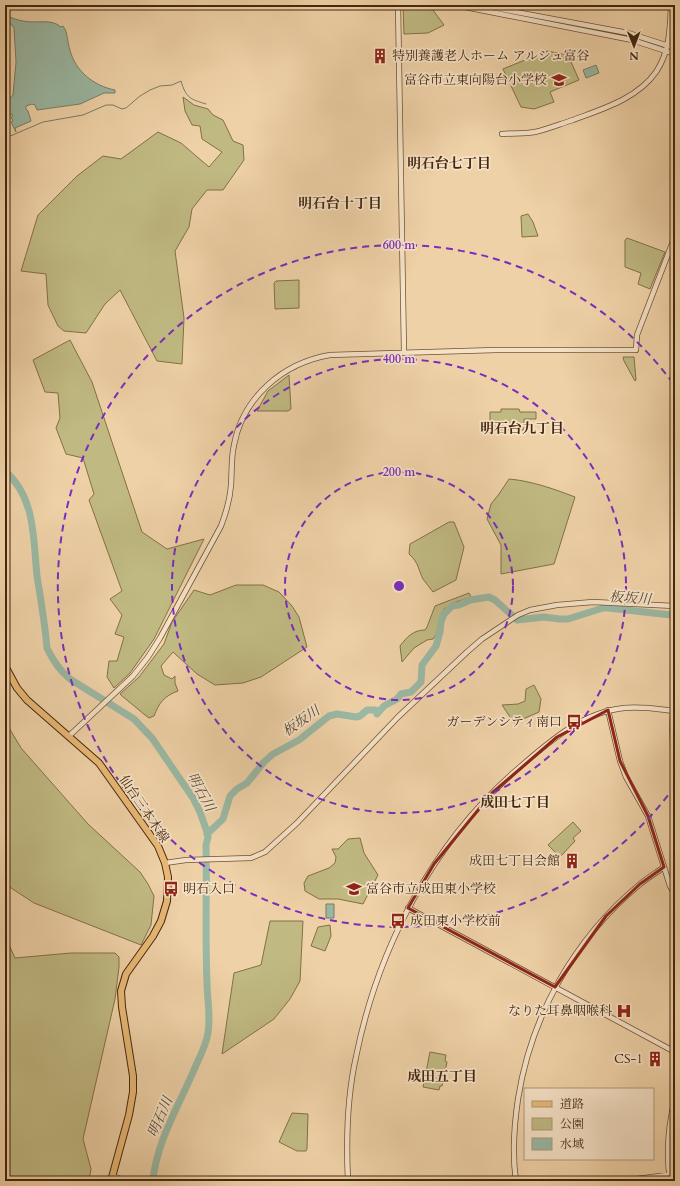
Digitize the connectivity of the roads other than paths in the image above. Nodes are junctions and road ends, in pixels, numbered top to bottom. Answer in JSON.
{"nodes":[{"id":1,"x":398,"y":5,"type":"edge"},
{"id":2,"x":455,"y":5,"type":"edge"},
{"id":3,"x":479,"y":5,"type":"edge"},
{"id":4,"x":671,"y":5,"type":"edge"},
{"id":5,"x":667,"y":48,"type":"junction"},
{"id":6,"x":675,"y":48,"type":"edge"},
{"id":7,"x":675,"y":54,"type":"edge"},
{"id":8,"x":502,"y":134,"type":"dead end"},
{"id":9,"x":5,"y":148,"type":"edge"},
{"id":10,"x":5,"y":159,"type":"edge"},
{"id":11,"x":675,"y":236,"type":"edge"},
{"id":12,"x":404,"y":352,"type":"junction"},
{"id":13,"x":673,"y":606,"type":"edge"},
{"id":14,"x":5,"y":666,"type":"edge"},
{"id":15,"x":675,"y":699,"type":"edge"},
{"id":16,"x":608,"y":710,"type":"junction"},
{"id":17,"x":674,"y":710,"type":"edge"},
{"id":18,"x":69,"y":736,"type":"junction"},
{"id":19,"x":675,"y":767,"type":"edge"},
{"id":20,"x":165,"y":863,"type":"junction"},
{"id":21,"x":664,"y":867,"type":"junction"},
{"id":22,"x":675,"y":895,"type":"edge"},
{"id":23,"x":408,"y":908,"type":"junction"},
{"id":24,"x":555,"y":987,"type":"junction"},
{"id":25,"x":675,"y":1052,"type":"edge"},
{"id":26,"x":675,"y":1099,"type":"edge"},
{"id":27,"x":675,"y":1174,"type":"edge"},
{"id":28,"x":669,"y":1175,"type":"junction"},
{"id":29,"x":111,"y":1178,"type":"edge"},
{"id":30,"x":128,"y":1181,"type":"edge"},
{"id":31,"x":348,"y":1181,"type":"edge"},
{"id":32,"x":516,"y":1181,"type":"edge"},
{"id":33,"x":621,"y":1181,"type":"edge"},
{"id":34,"x":670,"y":1181,"type":"edge"}],
"edges":[{"from":1,"to":12,"type":"street"},
{"from":2,"to":5,"type":"street"},
{"from":3,"to":5,"type":"street"},
{"from":4,"to":5,"type":"street"},
{"from":5,"to":6,"type":"street"},
{"from":5,"to":7,"type":"street"},
{"from":5,"to":8,"type":"street"},
{"from":9,"to":10,"type":"main road"},
{"from":11,"to":12,"type":"street"},
{"from":12,"to":18,"type":"street"},
{"from":13,"to":20,"type":"street"},
{"from":14,"to":18,"type":"main road","name":"仙台三本木線"},
{"from":15,"to":17,"type":"street"},
{"from":16,"to":17,"type":"street"},
{"from":16,"to":21,"type":"street"},
{"from":16,"to":23,"type":"street"},
{"from":17,"to":19,"type":"street"},
{"from":18,"to":20,"type":"main road","name":"仙台三本木線"},
{"from":20,"to":29,"type":"main road","name":"仙台三本木線"},
{"from":21,"to":22,"type":"street"},
{"from":21,"to":24,"type":"street"},
{"from":23,"to":24,"type":"street"},
{"from":23,"to":31,"type":"street"},
{"from":24,"to":25,"type":"street"},
{"from":24,"to":32,"type":"street"},
{"from":26,"to":28,"type":"street"},
{"from":27,"to":28,"type":"street"},
{"from":28,"to":33,"type":"street"},
{"from":28,"to":34,"type":"street"},
{"from":29,"to":30,"type":"street"}]}
